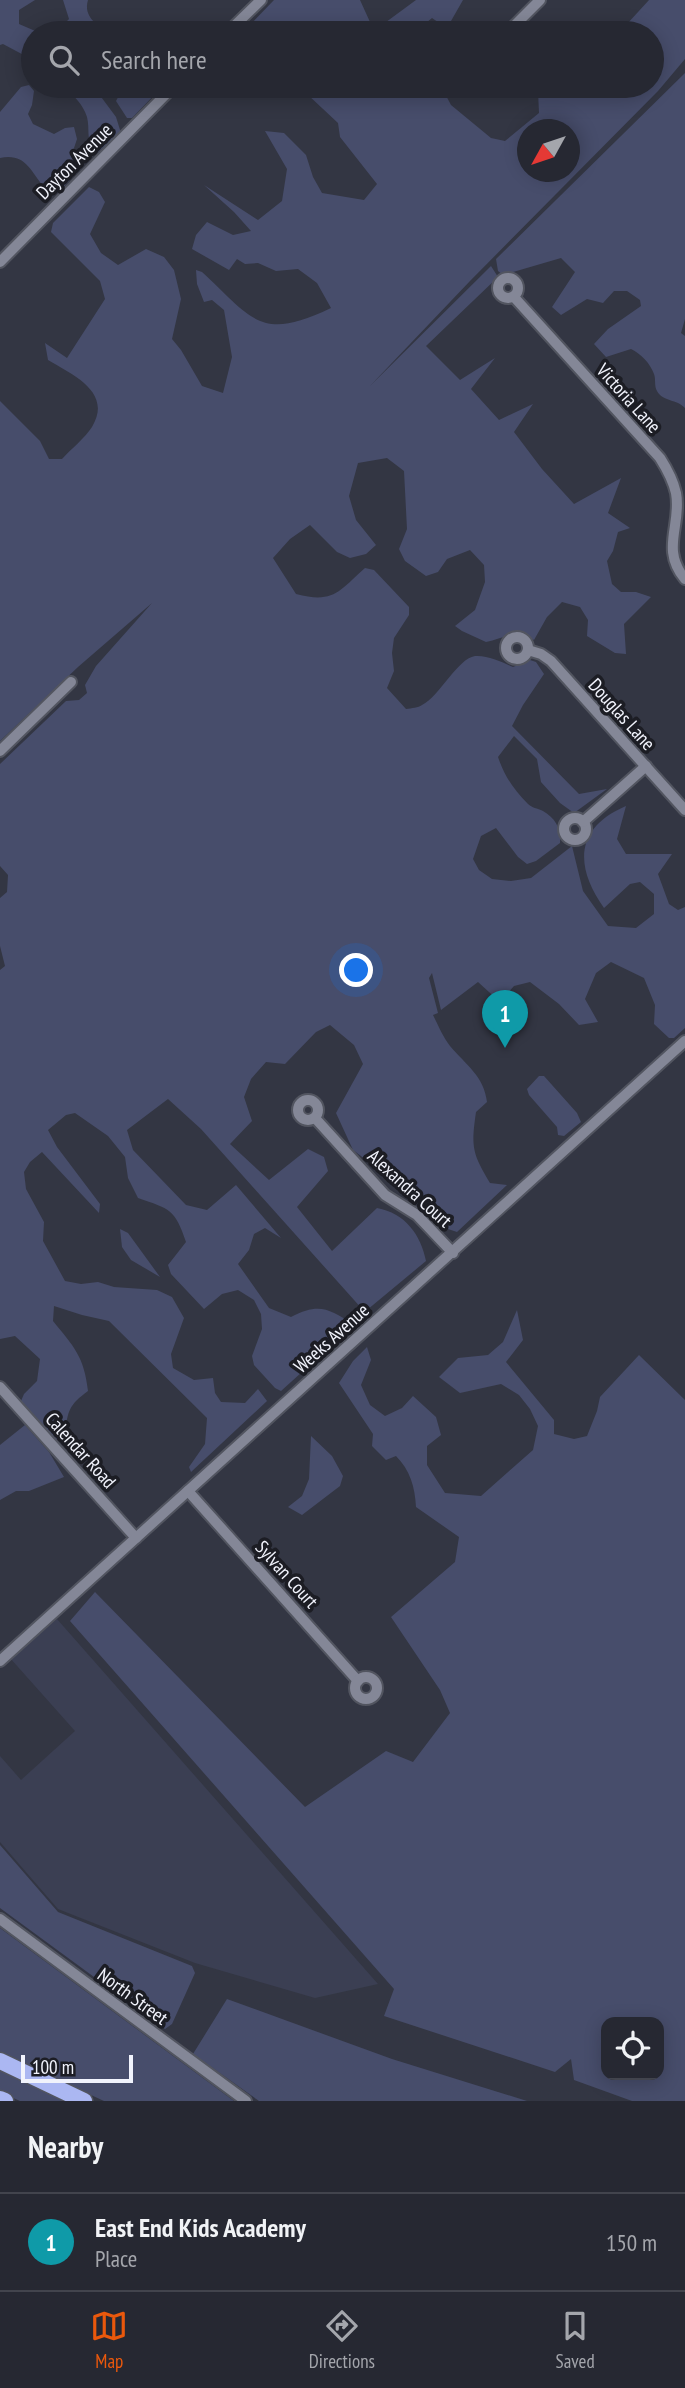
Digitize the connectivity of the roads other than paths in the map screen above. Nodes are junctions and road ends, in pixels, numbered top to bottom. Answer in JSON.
{"nodes":[{"id":1,"x":261,"y":0,"type":"edge"},
{"id":2,"x":520,"y":0,"type":"edge"},
{"id":3,"x":540,"y":0,"type":"edge"},
{"id":4,"x":530,"y":10,"type":"junction"},
{"id":5,"x":239,"y":21,"type":"edge"},
{"id":6,"x":519,"y":21,"type":"edge"},
{"id":7,"x":162,"y":98,"type":"edge"},
{"id":8,"x":0,"y":262,"type":"edge"},
{"id":9,"x":514,"y":297,"type":"dead end"},
{"id":10,"x":685,"y":579,"type":"edge"},
{"id":11,"x":528,"y":650,"type":"dead end"},
{"id":12,"x":72,"y":682,"type":"dead end"},
{"id":13,"x":0,"y":751,"type":"edge"},
{"id":14,"x":646,"y":766,"type":"junction"},
{"id":15,"x":685,"y":810,"type":"edge"},
{"id":16,"x":583,"y":822,"type":"dead end"},
{"id":17,"x":685,"y":1041,"type":"edge"},
{"id":18,"x":315,"y":1118,"type":"dead end"},
{"id":19,"x":453,"y":1253,"type":"junction"},
{"id":20,"x":0,"y":1387,"type":"edge"},
{"id":21,"x":188,"y":1491,"type":"junction"},
{"id":22,"x":136,"y":1538,"type":"junction"},
{"id":23,"x":0,"y":1661,"type":"edge"},
{"id":24,"x":358,"y":1681,"type":"dead end"},
{"id":25,"x":0,"y":1919,"type":"edge"},
{"id":26,"x":0,"y":2061,"type":"edge"},
{"id":27,"x":0,"y":2099,"type":"edge"},
{"id":28,"x":5,"y":2101,"type":"edge"},
{"id":29,"x":84,"y":2101,"type":"edge"},
{"id":30,"x":246,"y":2101,"type":"edge"}],
"edges":[{"from":1,"to":5,"type":"street"},
{"from":2,"to":4,"type":"street"},
{"from":3,"to":4,"type":"street"},
{"from":4,"to":6,"type":"street"},
{"from":7,"to":8,"type":"street","name":"Dayton Avenue"},
{"from":9,"to":10,"type":"street","name":"Victoria Lane"},
{"from":11,"to":14,"type":"street","name":"Douglas Lane"},
{"from":12,"to":13,"type":"street"},
{"from":14,"to":15,"type":"street","name":"Douglas Lane"},
{"from":14,"to":16,"type":"street"},
{"from":17,"to":19,"type":"street","name":"Weeks Avenue"},
{"from":18,"to":19,"type":"street","name":"Alexandra Court"},
{"from":19,"to":21,"type":"street","name":"Weeks Avenue"},
{"from":20,"to":22,"type":"street","name":"Calendar Road"},
{"from":21,"to":22,"type":"street","name":"Weeks Avenue"},
{"from":21,"to":24,"type":"street","name":"Sylvan Court"},
{"from":22,"to":23,"type":"street","name":"Weeks Avenue"},
{"from":25,"to":30,"type":"street","name":"North Street"},
{"from":26,"to":29,"type":"highway"},
{"from":27,"to":28,"type":"highway"}]}
